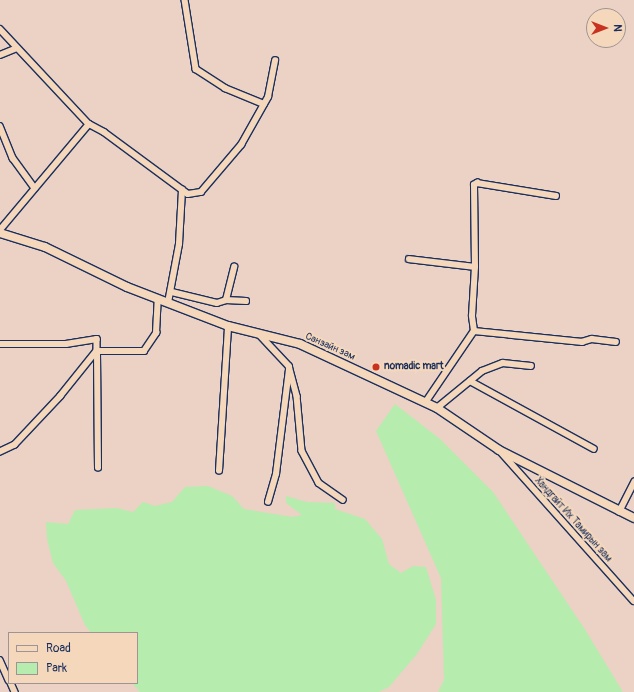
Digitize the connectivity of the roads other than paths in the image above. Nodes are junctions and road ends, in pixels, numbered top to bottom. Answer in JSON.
{"nodes":[{"id":1,"x":185,"y":0,"type":"edge"},
{"id":2,"x":0,"y":28,"type":"edge"},
{"id":3,"x":17,"y":48,"type":"junction"},
{"id":4,"x":0,"y":55,"type":"edge"},
{"id":5,"x":275,"y":61,"type":"dead end"},
{"id":6,"x":264,"y":104,"type":"junction"},
{"id":7,"x":88,"y":124,"type":"junction"},
{"id":8,"x":0,"y":126,"type":"edge"},
{"id":9,"x":35,"y":188,"type":"junction"},
{"id":10,"x":182,"y":190,"type":"junction"},
{"id":11,"x":556,"y":196,"type":"dead end"},
{"id":12,"x":0,"y":230,"type":"edge"},
{"id":13,"x":0,"y":233,"type":"edge"},
{"id":14,"x":409,"y":259,"type":"dead end"},
{"id":15,"x":234,"y":266,"type":"dead end"},
{"id":16,"x":475,"y":267,"type":"junction"},
{"id":17,"x":172,"y":292,"type":"junction"},
{"id":18,"x":158,"y":300,"type":"junction"},
{"id":19,"x":226,"y":300,"type":"junction"},
{"id":20,"x":246,"y":301,"type":"dead end"},
{"id":21,"x":168,"y":303,"type":"junction"},
{"id":22,"x":228,"y":326,"type":"junction"},
{"id":23,"x":474,"y":331,"type":"junction"},
{"id":24,"x":258,"y":334,"type":"junction"},
{"id":25,"x":616,"y":342,"type":"dead end"},
{"id":26,"x":0,"y":344,"type":"edge"},
{"id":27,"x":97,"y":351,"type":"junction"},
{"id":28,"x":289,"y":366,"type":"junction"},
{"id":29,"x":531,"y":366,"type":"dead end"},
{"id":30,"x":470,"y":381,"type":"junction"},
{"id":31,"x":425,"y":403,"type":"junction"},
{"id":32,"x":437,"y":408,"type":"junction"},
{"id":33,"x":594,"y":449,"type":"dead end"},
{"id":34,"x":499,"y":450,"type":"junction"},
{"id":35,"x":0,"y":452,"type":"edge"},
{"id":36,"x":98,"y":468,"type":"dead end"},
{"id":37,"x":219,"y":471,"type":"dead end"},
{"id":38,"x":634,"y":482,"type":"edge"},
{"id":39,"x":344,"y":500,"type":"dead end"},
{"id":40,"x":268,"y":502,"type":"dead end"},
{"id":41,"x":619,"y":512,"type":"junction"},
{"id":42,"x":634,"y":518,"type":"edge"},
{"id":43,"x":634,"y":601,"type":"edge"},
{"id":44,"x":0,"y":660,"type":"edge"},
{"id":45,"x":8,"y":678,"type":"edge"}],
"edges":[{"from":1,"to":6,"type":"street"},
{"from":2,"to":3,"type":"street"},
{"from":3,"to":4,"type":"street"},
{"from":3,"to":7,"type":"street"},
{"from":5,"to":6,"type":"street"},
{"from":6,"to":10,"type":"street"},
{"from":7,"to":9,"type":"street"},
{"from":7,"to":10,"type":"street"},
{"from":8,"to":9,"type":"street"},
{"from":9,"to":12,"type":"street"},
{"from":10,"to":17,"type":"street"},
{"from":11,"to":16,"type":"street"},
{"from":13,"to":18,"type":"main road","name":"Санзайн зам"},
{"from":14,"to":16,"type":"street"},
{"from":15,"to":19,"type":"street"},
{"from":16,"to":23,"type":"street"},
{"from":17,"to":19,"type":"street"},
{"from":17,"to":21,"type":"street"},
{"from":18,"to":21,"type":"main road","name":"Санзайн зам"},
{"from":18,"to":27,"type":"street"},
{"from":19,"to":20,"type":"street"},
{"from":21,"to":22,"type":"main road","name":"Санзайн зам"},
{"from":22,"to":24,"type":"main road","name":"Санзайн зам"},
{"from":22,"to":37,"type":"street"},
{"from":23,"to":25,"type":"street"},
{"from":23,"to":31,"type":"street"},
{"from":24,"to":28,"type":"street"},
{"from":24,"to":31,"type":"main road","name":"Санзайн зам"},
{"from":26,"to":27,"type":"street"},
{"from":27,"to":35,"type":"street"},
{"from":27,"to":36,"type":"street"},
{"from":28,"to":39,"type":"street"},
{"from":28,"to":40,"type":"street"},
{"from":29,"to":30,"type":"street"},
{"from":30,"to":32,"type":"street"},
{"from":30,"to":33,"type":"street"},
{"from":31,"to":32,"type":"main road","name":"Санзайн зам"},
{"from":32,"to":34,"type":"main road","name":"Санзайн зам"},
{"from":34,"to":41,"type":"main road","name":"Санзайн зам"},
{"from":34,"to":43,"type":"street","name":"Хандгайт Их Тамирын зам"},
{"from":38,"to":41,"type":"street"},
{"from":41,"to":42,"type":"main road","name":"Санзайн зам"},
{"from":44,"to":45,"type":"street"}]}
